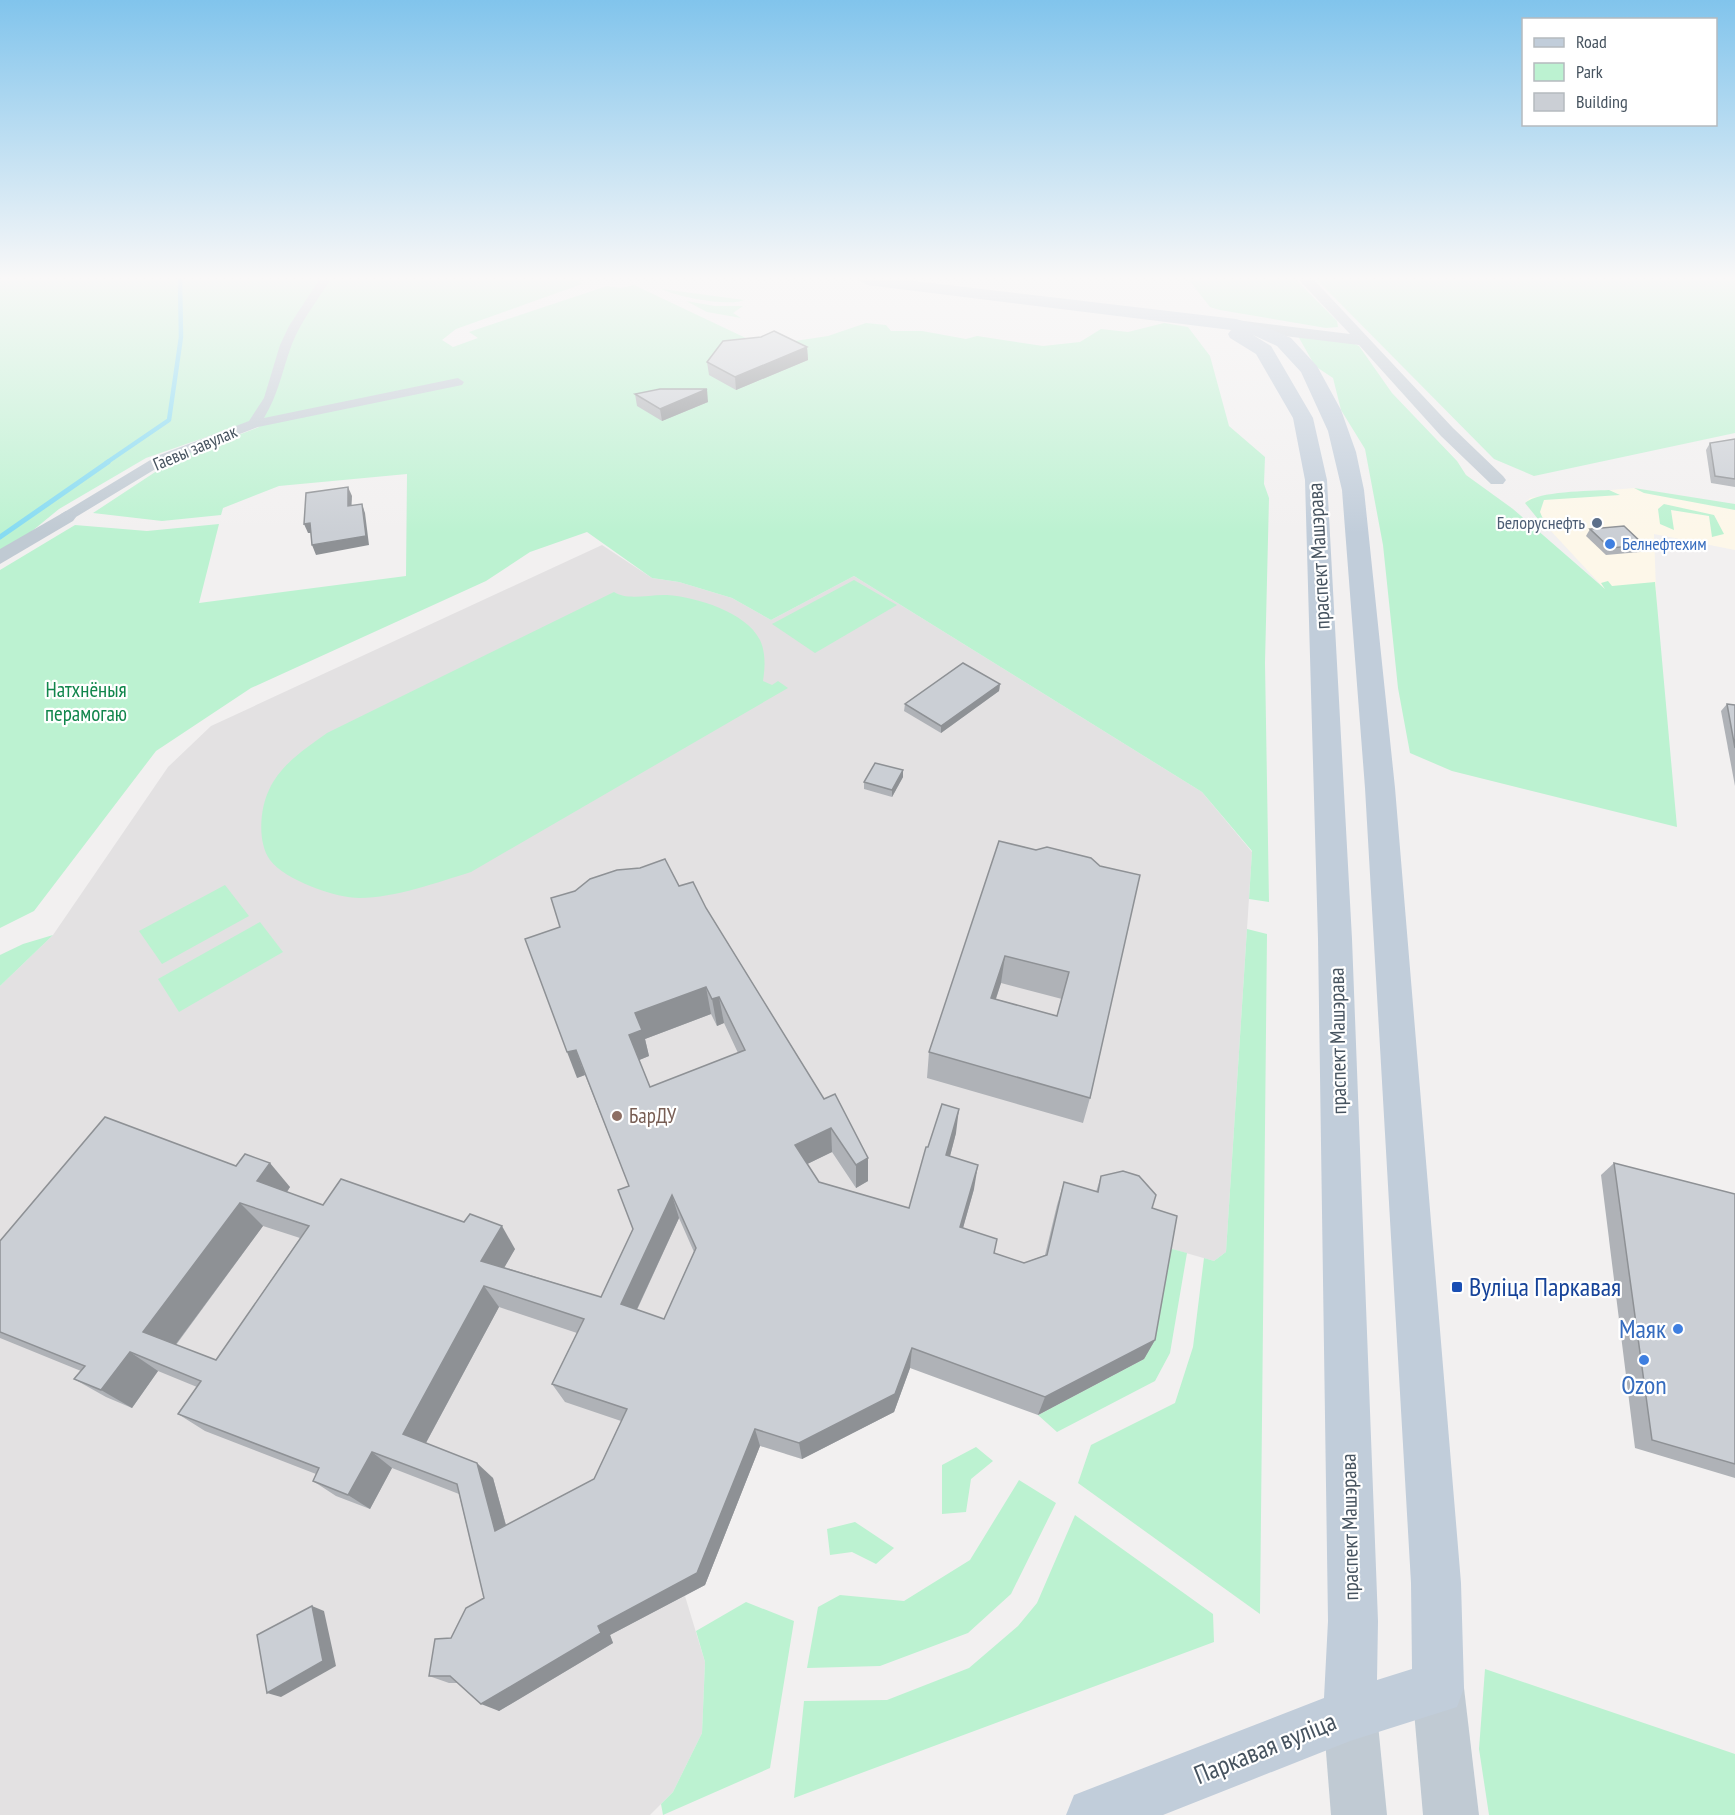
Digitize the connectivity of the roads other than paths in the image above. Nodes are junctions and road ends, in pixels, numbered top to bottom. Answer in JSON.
{"nodes":[{"id":1,"x":280,"y":365,"type":"edge"},
{"id":2,"x":1272,"y":365,"type":"edge"},
{"id":3,"x":1306,"y":365,"type":"edge"},
{"id":4,"x":1386,"y":365,"type":"edge"},
{"id":5,"x":458,"y":382,"type":"dead end"},
{"id":6,"x":254,"y":424,"type":"junction"},
{"id":7,"x":1497,"y":480,"type":"dead end"},
{"id":8,"x":66,"y":517,"type":"joint"},
{"id":9,"x":0,"y":558,"type":"edge"},
{"id":10,"x":1437,"y":1688,"type":"junction"},
{"id":11,"x":1350,"y":1714,"type":"junction"},
{"id":12,"x":1094,"y":1815,"type":"edge"},
{"id":13,"x":1359,"y":1815,"type":"edge"},
{"id":14,"x":1451,"y":1815,"type":"edge"}],
"edges":[{"from":1,"to":6,"type":"street","name":"Гаевы завулак"},
{"from":2,"to":11,"type":"main road","name":"праспект Машэрава"},
{"from":3,"to":10,"type":"main road","name":"праспект Машэрава"},
{"from":4,"to":7,"type":"street"},
{"from":5,"to":6,"type":"street"},
{"from":6,"to":8,"type":"street","name":"Гаевы завулак"},
{"from":8,"to":9,"type":"street","name":"Гаевы завулак"},
{"from":10,"to":11,"type":"main road","name":"Паркавая вуліца"},
{"from":10,"to":14,"type":"street","name":"праспект Машэрава"},
{"from":11,"to":12,"type":"main road","name":"Паркавая вуліца"},
{"from":11,"to":13,"type":"street","name":"праспект Машэрава"}]}
